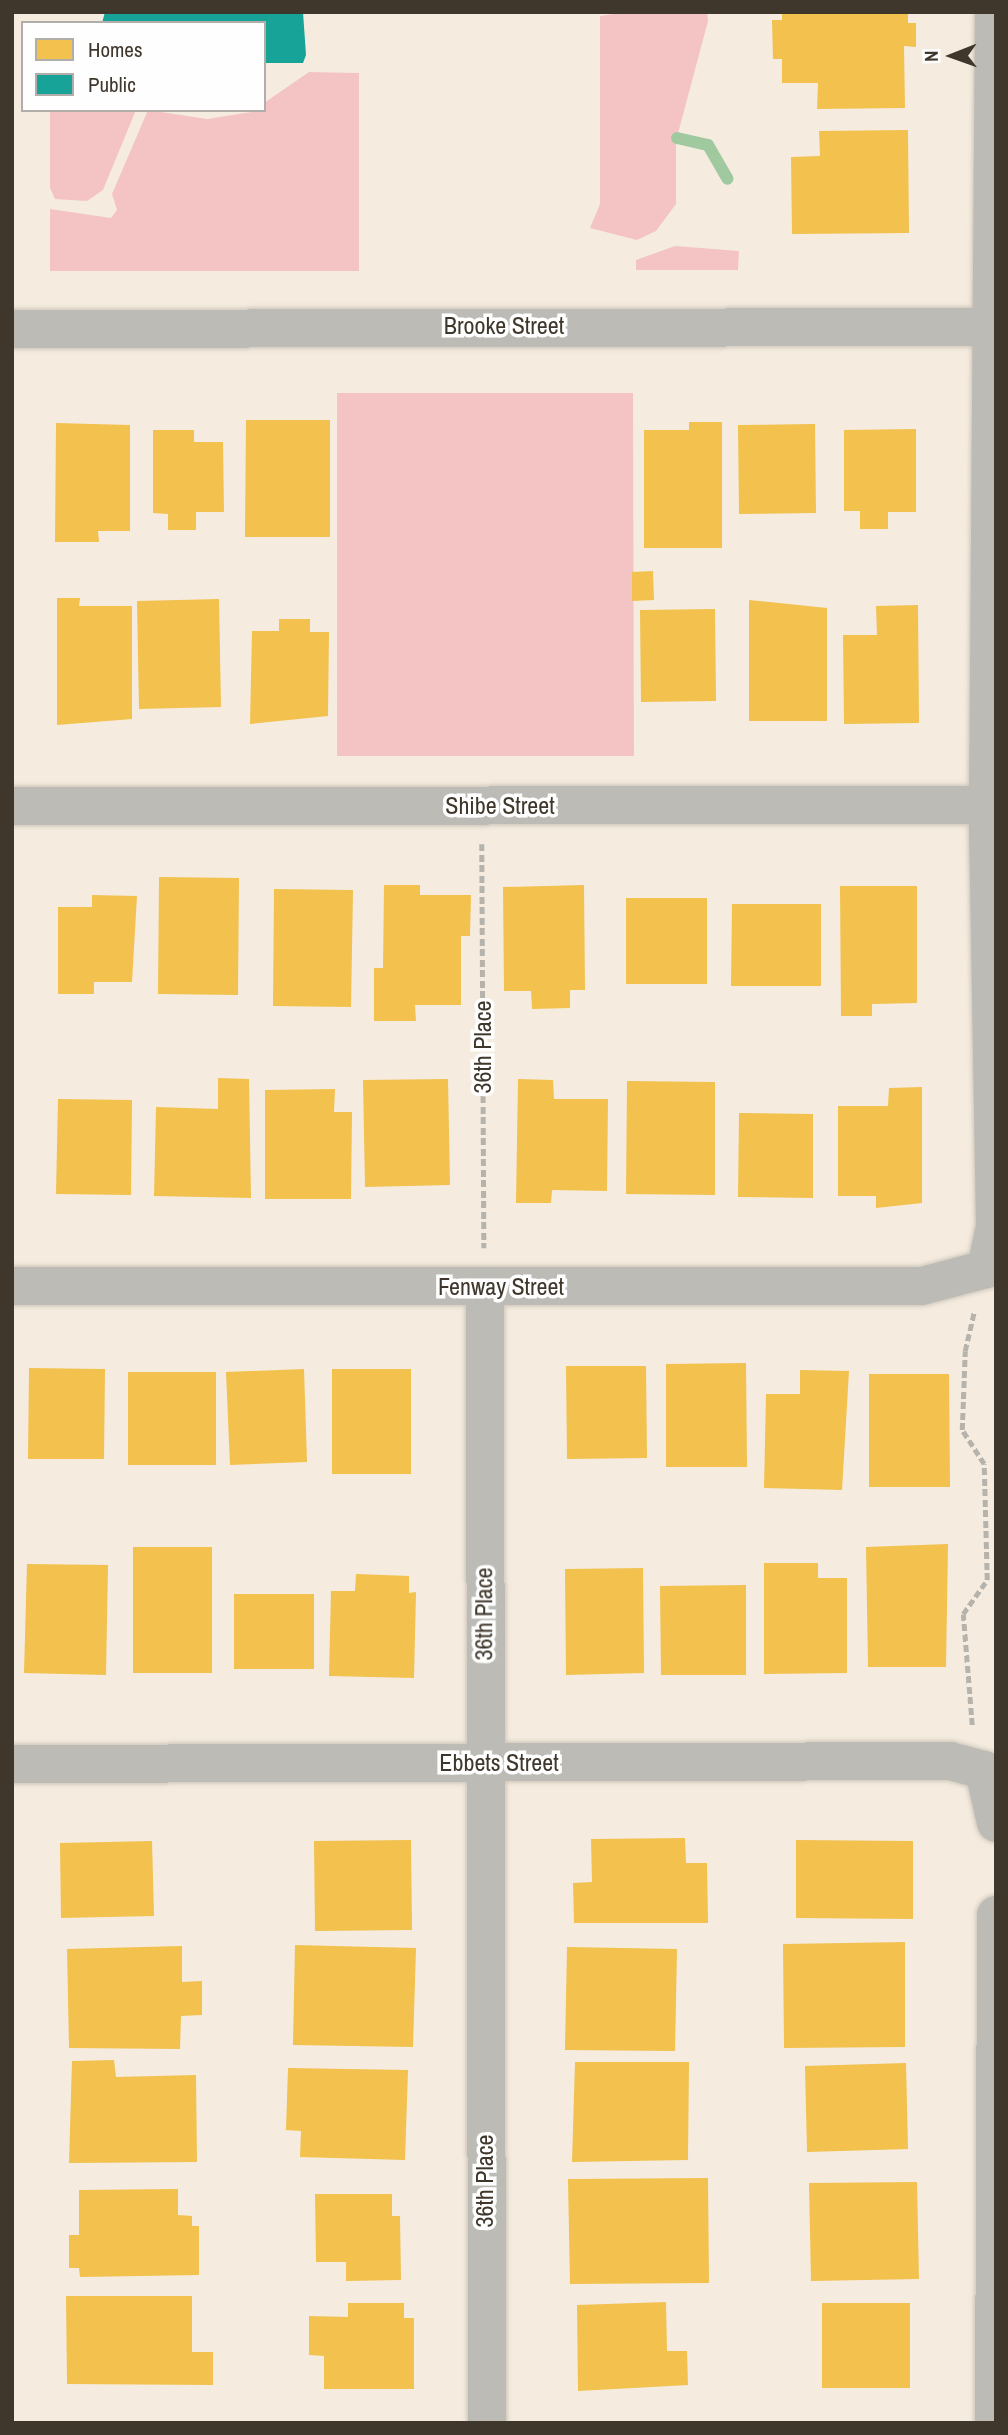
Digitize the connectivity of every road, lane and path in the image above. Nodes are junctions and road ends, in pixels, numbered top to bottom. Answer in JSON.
{"nodes":[{"id":1,"x":994,"y":12,"type":"edge"},
{"id":2,"x":995,"y":327,"type":"edge"},
{"id":3,"x":12,"y":329,"type":"edge"},
{"id":4,"x":988,"y":805,"type":"junction"},
{"id":5,"x":12,"y":806,"type":"edge"},
{"id":6,"x":482,"y":806,"type":"junction"},
{"id":7,"x":986,"y":1269,"type":"junction"},
{"id":8,"x":12,"y":1286,"type":"edge"},
{"id":9,"x":485,"y":1287,"type":"junction"},
{"id":10,"x":483,"y":1763,"type":"junction"},
{"id":11,"x":12,"y":1764,"type":"edge"},
{"id":12,"x":984,"y":1770,"type":"junction"},
{"id":13,"x":996,"y":1823,"type":"edge"},
{"id":14,"x":996,"y":1915,"type":"edge"},
{"id":15,"x":487,"y":2423,"type":"edge"},
{"id":16,"x":994,"y":2423,"type":"edge"}],
"edges":[{"from":1,"to":2,"type":"street"},
{"from":2,"to":3,"type":"street","name":"Brooke Street"},
{"from":2,"to":4,"type":"street"},
{"from":4,"to":6,"type":"street","name":"Shibe Street"},
{"from":4,"to":7,"type":"street"},
{"from":5,"to":6,"type":"street","name":"Shibe Street"},
{"from":6,"to":9,"type":"path","name":"36th Place"},
{"from":7,"to":9,"type":"street","name":"Fenway Street"},
{"from":7,"to":12,"type":"path"},
{"from":8,"to":9,"type":"street","name":"Fenway Street"},
{"from":9,"to":10,"type":"street","name":"36th Place"},
{"from":10,"to":11,"type":"street","name":"Ebbets Street"},
{"from":10,"to":12,"type":"street","name":"Ebbets Street"},
{"from":10,"to":15,"type":"street","name":"36th Place"},
{"from":12,"to":13,"type":"street"},
{"from":14,"to":16,"type":"street"}]}
